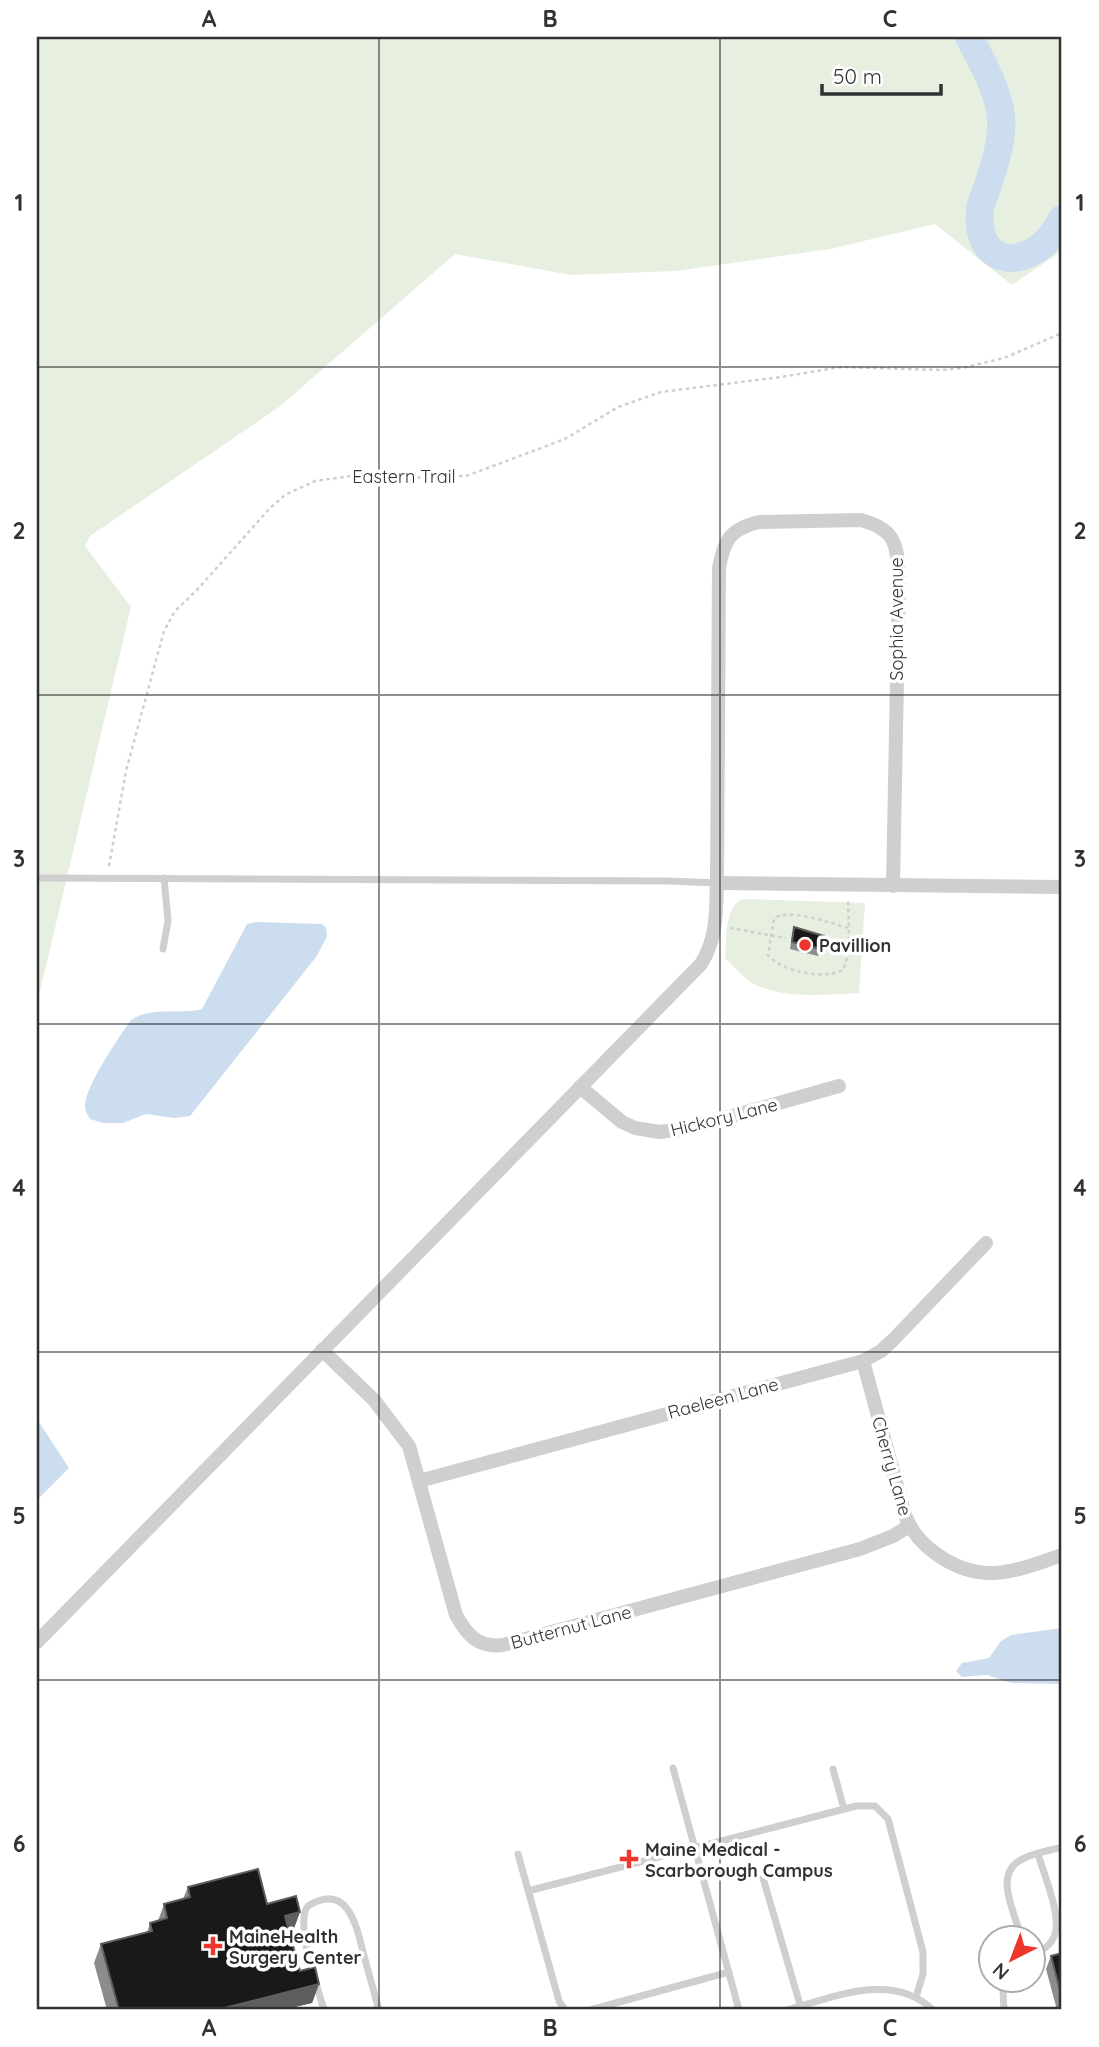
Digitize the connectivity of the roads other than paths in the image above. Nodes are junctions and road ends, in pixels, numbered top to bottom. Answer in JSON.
{"nodes":[{"id":1,"x":37,"y":878,"type":"edge"},
{"id":2,"x":164,"y":878,"type":"junction"},
{"id":3,"x":717,"y":883,"type":"junction"},
{"id":4,"x":893,"y":886,"type":"junction"},
{"id":5,"x":1062,"y":887,"type":"edge"},
{"id":6,"x":163,"y":949,"type":"dead end"},
{"id":7,"x":839,"y":1086,"type":"dead end"},
{"id":8,"x":580,"y":1087,"type":"junction"},
{"id":9,"x":986,"y":1243,"type":"dead end"},
{"id":10,"x":322,"y":1350,"type":"junction"},
{"id":11,"x":863,"y":1361,"type":"junction"},
{"id":12,"x":419,"y":1481,"type":"junction"},
{"id":13,"x":909,"y":1527,"type":"junction"},
{"id":14,"x":1062,"y":1555,"type":"edge"},
{"id":15,"x":37,"y":1642,"type":"edge"},
{"id":16,"x":673,"y":1768,"type":"dead end"},
{"id":17,"x":833,"y":1769,"type":"dead end"},
{"id":18,"x":844,"y":1809,"type":"junction"},
{"id":19,"x":1062,"y":1847,"type":"edge"},
{"id":20,"x":696,"y":1848,"type":"junction"},
{"id":21,"x":518,"y":1854,"type":"dead end"},
{"id":22,"x":1038,"y":1854,"type":"junction"},
{"id":23,"x":763,"y":1878,"type":"dead end"},
{"id":24,"x":528,"y":1891,"type":"junction"},
{"id":25,"x":1017,"y":1924,"type":"edge"},
{"id":26,"x":1046,"y":1946,"type":"edge"},
{"id":27,"x":729,"y":1972,"type":"junction"},
{"id":28,"x":916,"y":1997,"type":"junction"},
{"id":29,"x":801,"y":2008,"type":"edge"},
{"id":30,"x":324,"y":2010,"type":"edge"},
{"id":31,"x":379,"y":2010,"type":"edge"},
{"id":32,"x":565,"y":2010,"type":"edge"},
{"id":33,"x":590,"y":2010,"type":"edge"},
{"id":34,"x":740,"y":2010,"type":"edge"},
{"id":35,"x":787,"y":2010,"type":"edge"},
{"id":36,"x":933,"y":2010,"type":"edge"}],
"edges":[{"from":1,"to":2,"type":"lane"},
{"from":2,"to":3,"type":"lane"},
{"from":2,"to":6,"type":"lane"},
{"from":3,"to":4,"type":"street"},
{"from":3,"to":4,"type":"street","name":"Sophia Avenue"},
{"from":3,"to":8,"type":"street","name":"Sophia Avenue"},
{"from":4,"to":5,"type":"street"},
{"from":7,"to":8,"type":"street","name":"Hickory Lane"},
{"from":8,"to":10,"type":"street","name":"Sophia Avenue"},
{"from":9,"to":11,"type":"street","name":"Raeleen Lane"},
{"from":10,"to":12,"type":"street","name":"Butternut Lane"},
{"from":10,"to":15,"type":"street","name":"Sophia Avenue"},
{"from":11,"to":12,"type":"street","name":"Raeleen Lane"},
{"from":11,"to":13,"type":"street","name":"Cherry Lane"},
{"from":12,"to":13,"type":"street","name":"Butternut Lane"},
{"from":13,"to":14,"type":"street","name":"Cherry Lane"},
{"from":16,"to":20,"type":"lane"},
{"from":17,"to":18,"type":"lane"},
{"from":18,"to":20,"type":"lane"},
{"from":18,"to":28,"type":"lane"},
{"from":19,"to":22,"type":"lane"},
{"from":20,"to":24,"type":"lane"},
{"from":20,"to":27,"type":"lane"},
{"from":21,"to":24,"type":"lane"},
{"from":22,"to":25,"type":"lane"},
{"from":22,"to":26,"type":"lane"},
{"from":23,"to":29,"type":"lane"},
{"from":24,"to":32,"type":"lane"},
{"from":27,"to":33,"type":"lane"},
{"from":27,"to":34,"type":"lane"},
{"from":28,"to":29,"type":"lane"},
{"from":28,"to":36,"type":"lane"},
{"from":29,"to":35,"type":"lane"},
{"from":30,"to":31,"type":"lane"}]}
